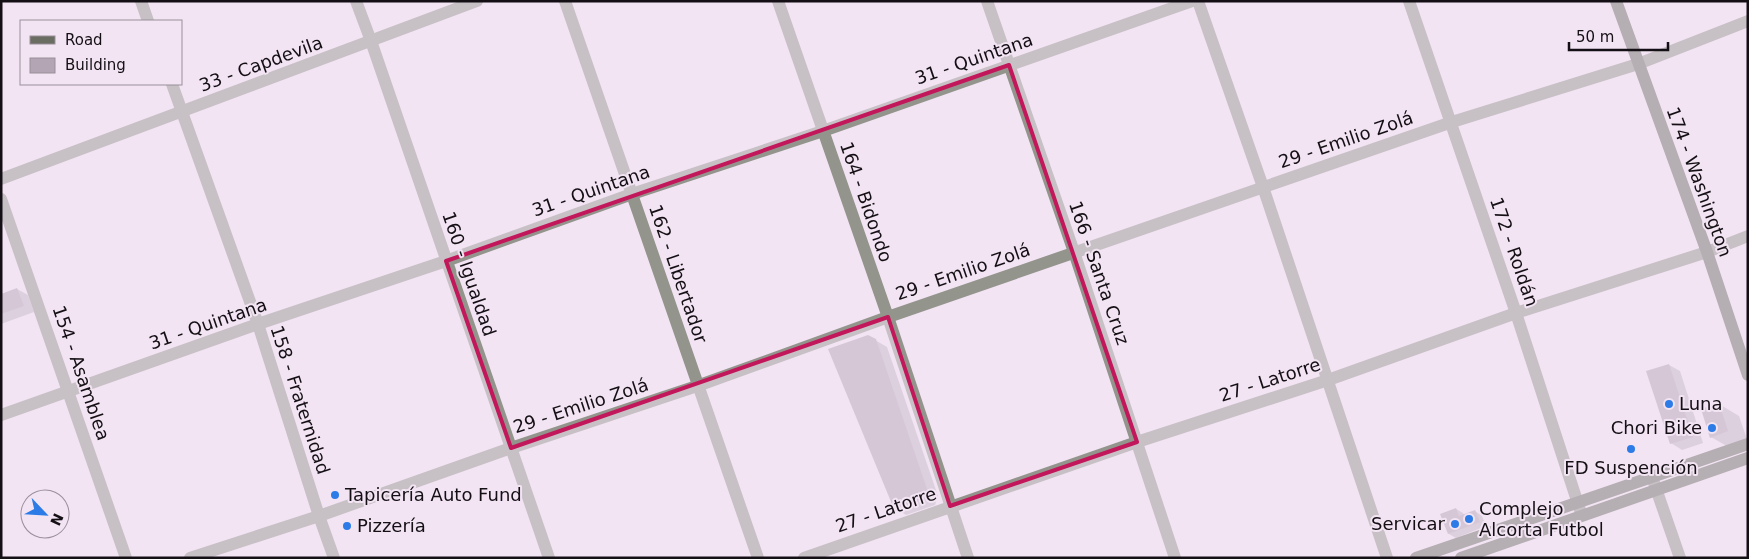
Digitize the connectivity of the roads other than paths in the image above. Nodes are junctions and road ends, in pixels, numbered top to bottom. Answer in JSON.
{"nodes":[{"id":1,"x":141,"y":1,"type":"edge"},
{"id":2,"x":356,"y":1,"type":"edge"},
{"id":3,"x":477,"y":1,"type":"edge"},
{"id":4,"x":565,"y":1,"type":"edge"},
{"id":5,"x":778,"y":1,"type":"edge"},
{"id":6,"x":987,"y":1,"type":"edge"},
{"id":7,"x":1192,"y":1,"type":"edge"},
{"id":8,"x":1198,"y":1,"type":"edge"},
{"id":9,"x":1409,"y":1,"type":"edge"},
{"id":10,"x":1616,"y":1,"type":"edge"},
{"id":11,"x":148,"y":20,"type":"edge"},
{"id":12,"x":1748,"y":21,"type":"edge"},
{"id":13,"x":371,"y":41,"type":"junction"},
{"id":14,"x":1638,"y":64,"type":"junction"},
{"id":15,"x":1009,"y":65,"type":"junction"},
{"id":16,"x":172,"y":85,"type":"edge"},
{"id":17,"x":182,"y":112,"type":"junction"},
{"id":18,"x":1452,"y":122,"type":"junction"},
{"id":19,"x":823,"y":131,"type":"junction"},
{"id":20,"x":1,"y":179,"type":"edge"},
{"id":21,"x":1263,"y":187,"type":"junction"},
{"id":22,"x":632,"y":194,"type":"junction"},
{"id":23,"x":1,"y":200,"type":"edge"},
{"id":24,"x":1748,"y":236,"type":"edge"},
{"id":25,"x":1074,"y":252,"type":"junction"},
{"id":26,"x":1706,"y":252,"type":"junction"},
{"id":27,"x":446,"y":261,"type":"junction"},
{"id":28,"x":1516,"y":312,"type":"junction"},
{"id":29,"x":888,"y":317,"type":"junction"},
{"id":30,"x":258,"y":324,"type":"junction"},
{"id":31,"x":1748,"y":375,"type":"edge"},
{"id":32,"x":1328,"y":380,"type":"junction"},
{"id":33,"x":698,"y":386,"type":"junction"},
{"id":34,"x":69,"y":391,"type":"junction"},
{"id":35,"x":1,"y":415,"type":"edge"},
{"id":36,"x":1137,"y":442,"type":"junction"},
{"id":37,"x":1748,"y":444,"type":"edge"},
{"id":38,"x":511,"y":448,"type":"junction"},
{"id":39,"x":1748,"y":458,"type":"edge"},
{"id":40,"x":1654,"y":483,"type":"junction"},
{"id":41,"x":950,"y":506,"type":"junction"},
{"id":42,"x":1580,"y":509,"type":"junction"},
{"id":43,"x":319,"y":516,"type":"junction"},
{"id":44,"x":1441,"y":554,"type":"edge"},
{"id":45,"x":126,"y":558,"type":"edge"},
{"id":46,"x":190,"y":558,"type":"edge"},
{"id":47,"x":334,"y":558,"type":"edge"},
{"id":48,"x":549,"y":558,"type":"edge"},
{"id":49,"x":758,"y":558,"type":"edge"},
{"id":50,"x":804,"y":558,"type":"edge"},
{"id":51,"x":968,"y":558,"type":"edge"},
{"id":52,"x":1175,"y":558,"type":"edge"},
{"id":53,"x":1387,"y":558,"type":"edge"},
{"id":54,"x":1416,"y":558,"type":"edge"},
{"id":55,"x":1461,"y":558,"type":"edge"},
{"id":56,"x":1680,"y":558,"type":"edge"}],
"edges":[{"from":1,"to":11,"type":"street"},
{"from":2,"to":13,"type":"street","name":"160 - Igualdad"},
{"from":3,"to":13,"type":"street","name":"33 - Capdevila"},
{"from":4,"to":22,"type":"street","name":"162 - Libertador"},
{"from":5,"to":19,"type":"street","name":"164 - Bidondo"},
{"from":6,"to":15,"type":"street","name":"166 - Santa Cruz"},
{"from":7,"to":15,"type":"street","name":"31 - Quintana"},
{"from":8,"to":21,"type":"street"},
{"from":9,"to":18,"type":"street","name":"172 - Roldán"},
{"from":10,"to":14,"type":"main road","name":"174 - Washington"},
{"from":12,"to":14,"type":"street","name":"29 - Emilio Zolá"},
{"from":13,"to":17,"type":"street","name":"33 - Capdevila"},
{"from":13,"to":27,"type":"street","name":"160 - Igualdad"},
{"from":14,"to":18,"type":"street","name":"29 - Emilio Zolá"},
{"from":14,"to":26,"type":"main road","name":"174 - Washington"},
{"from":15,"to":19,"type":"street","name":"31 - Quintana"},
{"from":15,"to":25,"type":"street","name":"166 - Santa Cruz"},
{"from":16,"to":17,"type":"street","name":"158 - Fraternidad"},
{"from":17,"to":20,"type":"street","name":"33 - Capdevila"},
{"from":17,"to":30,"type":"street","name":"158 - Fraternidad"},
{"from":18,"to":21,"type":"street","name":"29 - Emilio Zolá"},
{"from":18,"to":28,"type":"street","name":"172 - Roldán"},
{"from":19,"to":22,"type":"street","name":"31 - Quintana"},
{"from":19,"to":29,"type":"street","name":"164 - Bidondo"},
{"from":21,"to":25,"type":"street","name":"29 - Emilio Zolá"},
{"from":21,"to":32,"type":"street"},
{"from":22,"to":27,"type":"street","name":"31 - Quintana"},
{"from":22,"to":33,"type":"street","name":"162 - Libertador"},
{"from":23,"to":34,"type":"street","name":"154 - Asamblea"},
{"from":24,"to":26,"type":"street","name":"27 - Latorre"},
{"from":25,"to":29,"type":"street","name":"29 - Emilio Zolá"},
{"from":25,"to":36,"type":"street","name":"166 - Santa Cruz"},
{"from":26,"to":28,"type":"street","name":"27 - Latorre"},
{"from":26,"to":31,"type":"main road","name":"174 - Washington"},
{"from":27,"to":30,"type":"street","name":"31 - Quintana"},
{"from":27,"to":38,"type":"street","name":"160 - Igualdad"},
{"from":28,"to":32,"type":"street","name":"27 - Latorre"},
{"from":28,"to":42,"type":"street","name":"172 - Roldán"},
{"from":29,"to":33,"type":"street","name":"29 - Emilio Zolá"},
{"from":29,"to":41,"type":"street","name":"164 - Bidondo"},
{"from":30,"to":34,"type":"street","name":"31 - Quintana"},
{"from":30,"to":43,"type":"street","name":"158 - Fraternidad"},
{"from":32,"to":36,"type":"street","name":"27 - Latorre"},
{"from":32,"to":53,"type":"street"},
{"from":33,"to":38,"type":"street","name":"29 - Emilio Zolá"},
{"from":33,"to":49,"type":"street","name":"162 - Libertador"},
{"from":34,"to":35,"type":"street","name":"31 - Quintana"},
{"from":34,"to":45,"type":"street","name":"154 - Asamblea"},
{"from":36,"to":41,"type":"street","name":"27 - Latorre"},
{"from":36,"to":52,"type":"street","name":"166 - Santa Cruz"},
{"from":37,"to":40,"type":"main road"},
{"from":38,"to":43,"type":"street","name":"29 - Emilio Zolá"},
{"from":38,"to":48,"type":"street","name":"160 - Igualdad"},
{"from":39,"to":40,"type":"main road"},
{"from":40,"to":42,"type":"main road"},
{"from":40,"to":56,"type":"street"},
{"from":41,"to":50,"type":"street","name":"27 - Latorre"},
{"from":41,"to":51,"type":"street","name":"164 - Bidondo"},
{"from":42,"to":44,"type":"main road"},
{"from":42,"to":55,"type":"main road"},
{"from":43,"to":46,"type":"street","name":"29 - Emilio Zolá"},
{"from":43,"to":47,"type":"street","name":"158 - Fraternidad"},
{"from":44,"to":54,"type":"main road"}]}
